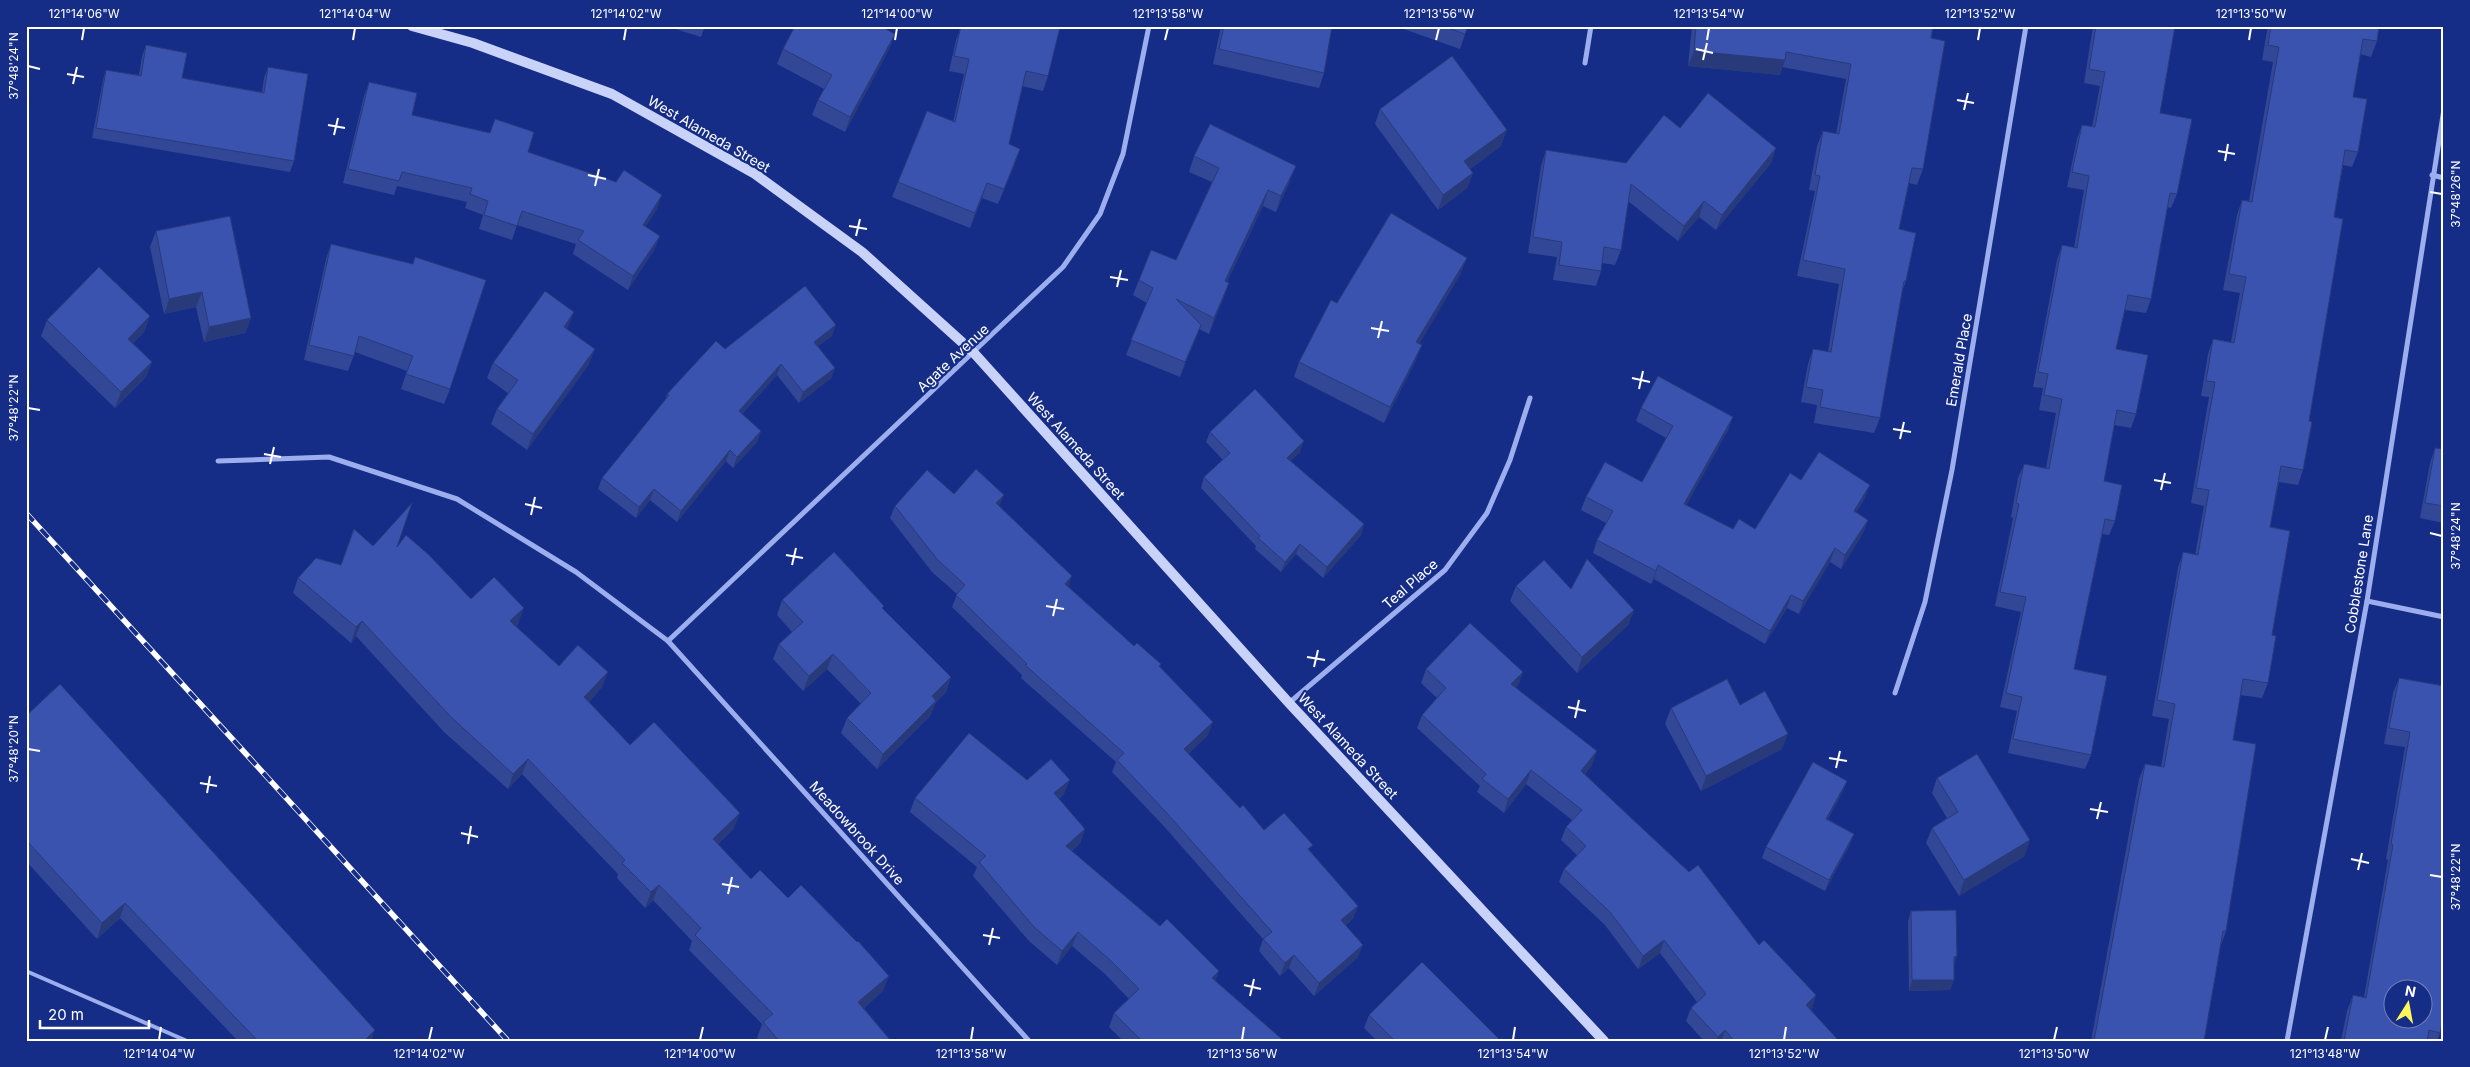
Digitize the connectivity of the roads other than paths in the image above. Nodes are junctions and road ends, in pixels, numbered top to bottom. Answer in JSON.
{"nodes":[{"id":1,"x":412,"y":26,"type":"edge"},
{"id":2,"x":1149,"y":26,"type":"edge"},
{"id":3,"x":1591,"y":26,"type":"edge"},
{"id":4,"x":2026,"y":26,"type":"edge"},
{"id":5,"x":1585,"y":63,"type":"dead end"},
{"id":6,"x":2444,"y":110,"type":"edge"},
{"id":7,"x":2432,"y":175,"type":"junction"},
{"id":8,"x":2444,"y":178,"type":"edge"},
{"id":9,"x":974,"y":353,"type":"junction"},
{"id":10,"x":1530,"y":398,"type":"dead end"},
{"id":11,"x":218,"y":461,"type":"dead end"},
{"id":12,"x":2367,"y":601,"type":"junction"},
{"id":13,"x":2444,"y":617,"type":"edge"},
{"id":14,"x":668,"y":641,"type":"junction"},
{"id":15,"x":1895,"y":693,"type":"dead end"},
{"id":16,"x":1289,"y":703,"type":"junction"},
{"id":17,"x":26,"y":971,"type":"edge"},
{"id":18,"x":187,"y":1041,"type":"edge"},
{"id":19,"x":1029,"y":1041,"type":"edge"},
{"id":20,"x":1604,"y":1041,"type":"edge"},
{"id":21,"x":2287,"y":1041,"type":"edge"}],
"edges":[{"from":1,"to":9,"type":"street","name":"West Alameda Street"},
{"from":2,"to":9,"type":"street","name":"Agate Avenue"},
{"from":3,"to":5,"type":"street"},
{"from":4,"to":15,"type":"street","name":"Emerald Place"},
{"from":6,"to":7,"type":"street","name":"Cobblestone Lane"},
{"from":7,"to":8,"type":"street"},
{"from":7,"to":12,"type":"street","name":"Cobblestone Lane"},
{"from":9,"to":14,"type":"street","name":"Agate Avenue"},
{"from":9,"to":16,"type":"street","name":"West Alameda Street"},
{"from":10,"to":16,"type":"street","name":"Teal Place"},
{"from":11,"to":14,"type":"street","name":"Meadowbrook Drive"},
{"from":12,"to":13,"type":"street"},
{"from":12,"to":21,"type":"street","name":"Cobblestone Lane"},
{"from":14,"to":19,"type":"street","name":"Meadowbrook Drive"},
{"from":16,"to":20,"type":"street","name":"West Alameda Street"},
{"from":17,"to":18,"type":"lane"}]}
